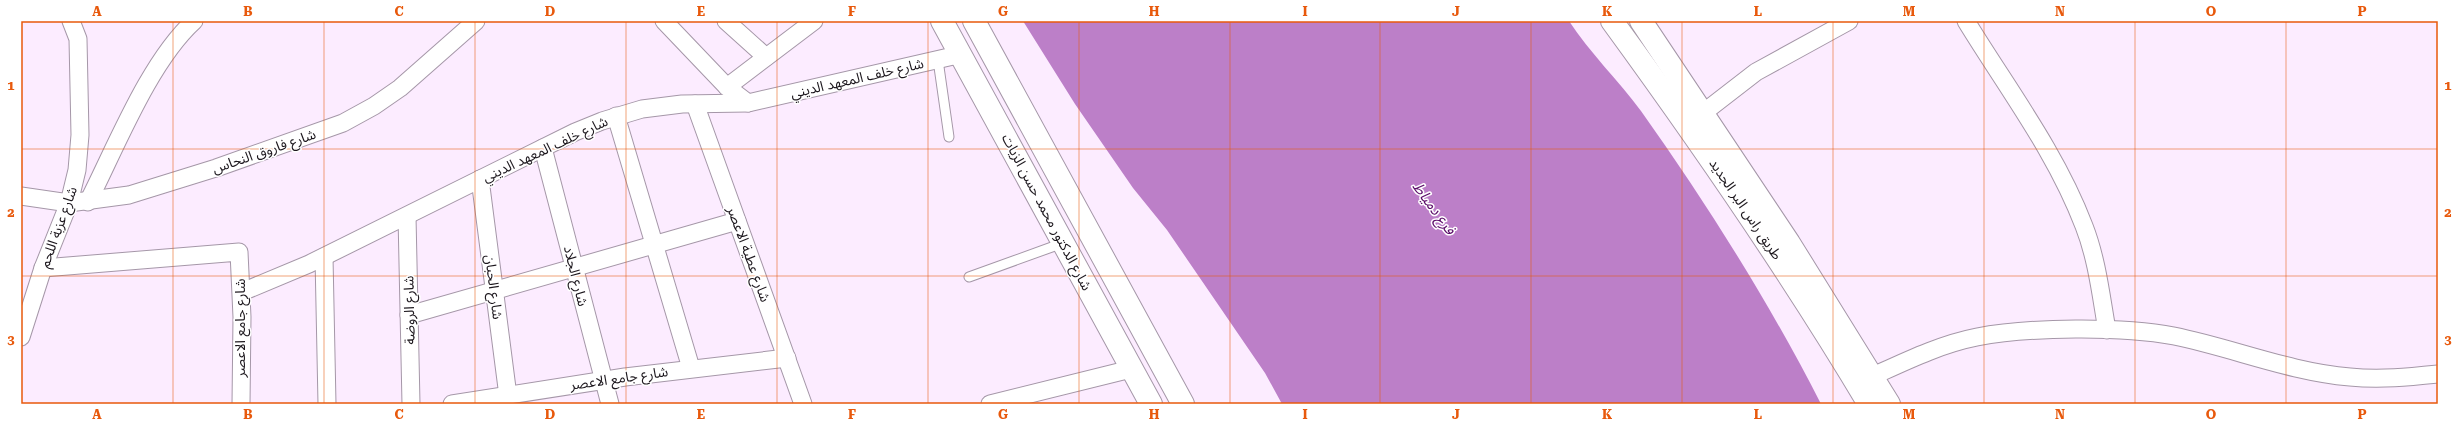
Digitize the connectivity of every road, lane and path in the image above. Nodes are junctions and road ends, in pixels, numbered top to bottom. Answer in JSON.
{"nodes":[{"id":1,"x":71,"y":21,"type":"edge"},
{"id":2,"x":194,"y":21,"type":"edge"},
{"id":3,"x":664,"y":21,"type":"edge"},
{"id":4,"x":726,"y":21,"type":"edge"},
{"id":5,"x":942,"y":21,"type":"edge"},
{"id":6,"x":974,"y":21,"type":"edge"},
{"id":7,"x":1612,"y":21,"type":"edge"},
{"id":8,"x":1641,"y":21,"type":"edge"},
{"id":9,"x":1849,"y":21,"type":"edge"},
{"id":10,"x":1966,"y":21,"type":"edge"},
{"id":11,"x":472,"y":22,"type":"edge"},
{"id":12,"x":806,"y":23,"type":"edge"},
{"id":13,"x":962,"y":54,"type":"junction"},
{"id":14,"x":766,"y":57,"type":"junction"},
{"id":15,"x":938,"y":60,"type":"junction"},
{"id":16,"x":727,"y":87,"type":"junction"},
{"id":17,"x":748,"y":103,"type":"junction"},
{"id":18,"x":695,"y":104,"type":"junction"},
{"id":19,"x":1703,"y":113,"type":"junction"},
{"id":20,"x":616,"y":116,"type":"junction"},
{"id":21,"x":950,"y":137,"type":"dead end"},
{"id":22,"x":543,"y":148,"type":"junction"},
{"id":23,"x":480,"y":179,"type":"junction"},
{"id":24,"x":21,"y":196,"type":"edge"},
{"id":25,"x":88,"y":202,"type":"junction"},
{"id":26,"x":69,"y":203,"type":"junction"},
{"id":27,"x":408,"y":216,"type":"junction"},
{"id":28,"x":737,"y":221,"type":"junction"},
{"id":29,"x":1063,"y":243,"type":"junction"},
{"id":30,"x":655,"y":245,"type":"junction"},
{"id":31,"x":324,"y":257,"type":"junction"},
{"id":32,"x":44,"y":268,"type":"junction"},
{"id":33,"x":574,"y":268,"type":"junction"},
{"id":34,"x":969,"y":277,"type":"dead end"},
{"id":35,"x":495,"y":291,"type":"junction"},
{"id":36,"x":242,"y":292,"type":"junction"},
{"id":37,"x":410,"y":315,"type":"junction"},
{"id":38,"x":2107,"y":330,"type":"junction"},
{"id":39,"x":21,"y":336,"type":"edge"},
{"id":40,"x":787,"y":358,"type":"junction"},
{"id":41,"x":692,"y":368,"type":"junction"},
{"id":42,"x":1132,"y":368,"type":"junction"},
{"id":43,"x":1873,"y":376,"type":"junction"},
{"id":44,"x":2436,"y":378,"type":"edge"},
{"id":45,"x":603,"y":380,"type":"junction"},
{"id":46,"x":508,"y":396,"type":"junction"},
{"id":47,"x":241,"y":404,"type":"edge"},
{"id":48,"x":326,"y":404,"type":"edge"},
{"id":49,"x":411,"y":404,"type":"edge"},
{"id":50,"x":452,"y":404,"type":"edge"},
{"id":51,"x":610,"y":404,"type":"edge"},
{"id":52,"x":803,"y":404,"type":"edge"},
{"id":53,"x":990,"y":404,"type":"edge"},
{"id":54,"x":1151,"y":404,"type":"edge"},
{"id":55,"x":1182,"y":404,"type":"edge"},
{"id":56,"x":1868,"y":404,"type":"edge"},
{"id":57,"x":1889,"y":404,"type":"edge"}],
"edges":[{"from":1,"to":26,"type":"street","name":"شارع عزبة اللحم"},
{"from":2,"to":25,"type":"street"},
{"from":3,"to":16,"type":"street"},
{"from":4,"to":14,"type":"street"},
{"from":5,"to":13,"type":"main road","name":"شارع الدكتور محمد حسن الزيات"},
{"from":6,"to":55,"type":"main road","name":"شارع الدكتور محمد حسن الزيات"},
{"from":7,"to":56,"type":"main road","name":"طريق راس البر الجديد"},
{"from":8,"to":19,"type":"main road","name":"طريق راس البر الجديد"},
{"from":9,"to":19,"type":"street"},
{"from":10,"to":38,"type":"street"},
{"from":11,"to":25,"type":"street","name":"شارع فاروق النحاس"},
{"from":12,"to":14,"type":"street"},
{"from":13,"to":15,"type":"street","name":"شارع خلف المعهد الديني"},
{"from":13,"to":29,"type":"main road","name":"شارع الدكتور محمد حسن الزيات"},
{"from":14,"to":16,"type":"street"},
{"from":15,"to":17,"type":"street","name":"شارع خلف المعهد الديني"},
{"from":15,"to":21,"type":"lane"},
{"from":16,"to":17,"type":"street"},
{"from":17,"to":18,"type":"street","name":"شارع خلف المعهد الديني"},
{"from":18,"to":20,"type":"street","name":"شارع خلف المعهد الديني"},
{"from":18,"to":28,"type":"street","name":"شارع عطية الاعصر"},
{"from":19,"to":43,"type":"main road","name":"طريق راس البر الجديد"},
{"from":20,"to":22,"type":"street","name":"شارع خلف المعهد الديني"},
{"from":20,"to":30,"type":"street"},
{"from":22,"to":23,"type":"street","name":"شارع خلف المعهد الديني"},
{"from":22,"to":33,"type":"street","name":"شارع الجلاد"},
{"from":23,"to":27,"type":"street","name":"شارع خلف المعهد الديني"},
{"from":23,"to":35,"type":"street","name":"شارع الحبان"},
{"from":24,"to":26,"type":"street","name":"شارع فاروق النحاس"},
{"from":25,"to":26,"type":"street","name":"شارع فاروق النحاس"},
{"from":26,"to":32,"type":"street","name":"شارع عزبة اللحم"},
{"from":27,"to":31,"type":"street","name":"شارع خلف المعهد الديني"},
{"from":27,"to":37,"type":"street","name":"شارع الروضة"},
{"from":28,"to":30,"type":"street"},
{"from":28,"to":40,"type":"street","name":"شارع عطية الاعصر"},
{"from":29,"to":34,"type":"lane"},
{"from":29,"to":42,"type":"main road","name":"شارع الدكتور محمد حسن الزيات"},
{"from":30,"to":33,"type":"street"},
{"from":30,"to":41,"type":"street"},
{"from":31,"to":36,"type":"street","name":"شارع خلف المعهد الديني"},
{"from":31,"to":48,"type":"street"},
{"from":32,"to":36,"type":"street","name":"شارع جامع الاعصر"},
{"from":32,"to":39,"type":"street","name":"شارع عزبة اللحم"},
{"from":33,"to":35,"type":"street"},
{"from":33,"to":45,"type":"street","name":"شارع الجلاد"},
{"from":35,"to":37,"type":"street"},
{"from":35,"to":46,"type":"street","name":"شارع الحبان"},
{"from":36,"to":47,"type":"street","name":"شارع جامع الاعصر"},
{"from":37,"to":49,"type":"street","name":"شارع الروضة"},
{"from":38,"to":43,"type":"street"},
{"from":38,"to":44,"type":"street"},
{"from":40,"to":41,"type":"street","name":"شارع جامع الاعصر"},
{"from":40,"to":52,"type":"street","name":"شارع عطية الاعصر"},
{"from":41,"to":45,"type":"street","name":"شارع جامع الاعصر"},
{"from":42,"to":53,"type":"street"},
{"from":42,"to":54,"type":"main road","name":"شارع الدكتور محمد حسن الزيات"},
{"from":43,"to":57,"type":"main road","name":"طريق راس البر الجديد"},
{"from":45,"to":46,"type":"street","name":"شارع جامع الاعصر"},
{"from":45,"to":51,"type":"street","name":"شارع الجلاد"},
{"from":46,"to":50,"type":"street","name":"شارع جامع الاعصر"}]}
